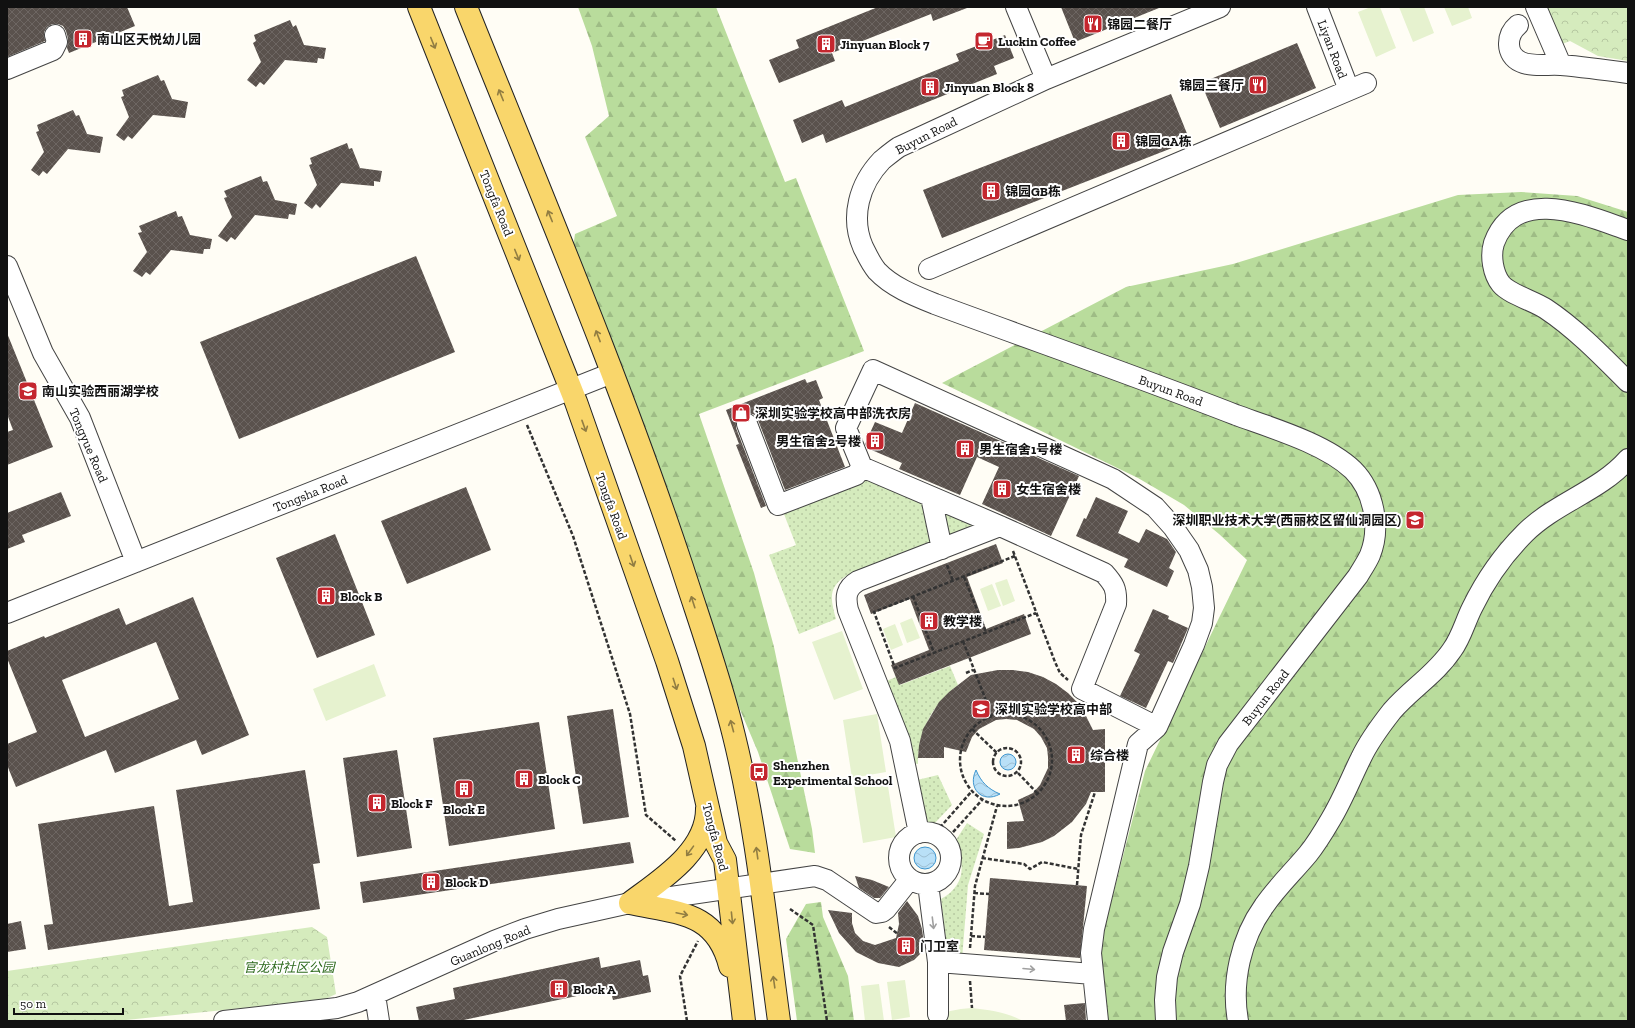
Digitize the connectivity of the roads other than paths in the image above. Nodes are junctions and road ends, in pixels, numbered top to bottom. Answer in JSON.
{"nodes":[{"id":1,"x":419,"y":7,"type":"edge"},
{"id":2,"x":466,"y":7,"type":"edge"},
{"id":3,"x":1016,"y":7,"type":"edge"},
{"id":4,"x":1220,"y":7,"type":"edge"},
{"id":5,"x":1317,"y":7,"type":"edge"},
{"id":6,"x":1536,"y":7,"type":"edge"},
{"id":7,"x":1518,"y":25,"type":"dead end"},
{"id":8,"x":55,"y":35,"type":"dead end"},
{"id":9,"x":1561,"y":65,"type":"junction"},
{"id":10,"x":7,"y":69,"type":"edge"},
{"id":11,"x":1628,"y":73,"type":"edge"},
{"id":12,"x":1046,"y":79,"type":"junction"},
{"id":13,"x":1628,"y":230,"type":"edge"},
{"id":14,"x":7,"y":266,"type":"edge"},
{"id":15,"x":929,"y":269,"type":"dead end"},
{"id":16,"x":612,"y":373,"type":"junction"},
{"id":17,"x":1628,"y":382,"type":"edge"},
{"id":18,"x":570,"y":389,"type":"junction"},
{"id":19,"x":747,"y":424,"type":"dead end"},
{"id":20,"x":1628,"y":459,"type":"edge"},
{"id":21,"x":862,"y":467,"type":"junction"},
{"id":22,"x":932,"y":497,"type":"junction"},
{"id":23,"x":1002,"y":527,"type":"junction"},
{"id":24,"x":942,"y":549,"type":"junction"},
{"id":25,"x":136,"y":562,"type":"junction"},
{"id":26,"x":7,"y":613,"type":"edge"},
{"id":27,"x":1157,"y":727,"type":"junction"},
{"id":28,"x":706,"y":802,"type":"junction"},
{"id":29,"x":933,"y":836,"type":"junction"},
{"id":30,"x":909,"y":880,"type":"junction"},
{"id":31,"x":761,"y":883,"type":"junction"},
{"id":32,"x":928,"y":884,"type":"junction"},
{"id":33,"x":729,"y":888,"type":"junction"},
{"id":34,"x":630,"y":904,"type":"junction"},
{"id":35,"x":938,"y":962,"type":"junction"},
{"id":36,"x":1093,"y":974,"type":"junction"},
{"id":37,"x":375,"y":995,"type":"junction"},
{"id":38,"x":938,"y":1014,"type":"dead end"},
{"id":39,"x":744,"y":1015,"type":"edge"},
{"id":40,"x":224,"y":1021,"type":"edge"},
{"id":41,"x":379,"y":1021,"type":"edge"},
{"id":42,"x":780,"y":1021,"type":"edge"},
{"id":43,"x":1098,"y":1021,"type":"edge"},
{"id":44,"x":1166,"y":1021,"type":"edge"},
{"id":45,"x":1238,"y":1021,"type":"edge"}],
"edges":[{"from":1,"to":18,"type":"main road","name":"Tongfa Road","one_way":true},
{"from":16,"to":2,"type":"main road","one_way":true},
{"from":3,"to":12,"type":"street"},
{"from":4,"to":12,"type":"street","name":"Buyun Road"},
{"from":5,"to":15,"type":"street","name":"Liyan Road"},
{"from":6,"to":9,"type":"street"},
{"from":7,"to":9,"type":"street"},
{"from":8,"to":10,"type":"street"},
{"from":9,"to":11,"type":"street"},
{"from":12,"to":44,"type":"street","name":"Buyun Road"},
{"from":13,"to":17,"type":"street"},
{"from":14,"to":25,"type":"street","name":"Tongyue Road"},
{"from":16,"to":18,"type":"street","name":"Tongsha Road"},
{"from":31,"to":16,"type":"main road","one_way":true},
{"from":18,"to":25,"type":"street","name":"Tongsha Road"},
{"from":18,"to":28,"type":"main road","name":"Tongfa Road","one_way":true},
{"from":19,"to":21,"type":"street"},
{"from":20,"to":45,"type":"street"},
{"from":21,"to":22,"type":"street"},
{"from":21,"to":27,"type":"street"},
{"from":22,"to":23,"type":"street"},
{"from":22,"to":24,"type":"street"},
{"from":23,"to":24,"type":"street"},
{"from":23,"to":27,"type":"street"},
{"from":24,"to":29,"type":"street"},
{"from":25,"to":26,"type":"street","name":"Tongsha Road"},
{"from":27,"to":36,"type":"street"},
{"from":28,"to":33,"type":"main road","name":"Tongfa Road"},
{"from":28,"to":34,"type":"main road","one_way":true},
{"from":29,"to":30,"type":"street"},
{"from":29,"to":32,"type":"street"},
{"from":30,"to":31,"type":"street","name":"Guanlong Road"},
{"from":30,"to":32,"type":"street"},
{"from":31,"to":33,"type":"street","name":"Guanlong Road"},
{"from":42,"to":31,"type":"main road","one_way":true},
{"from":32,"to":35,"type":"street","one_way":true},
{"from":33,"to":34,"type":"street","name":"Guanlong Road"},
{"from":33,"to":39,"type":"main road","name":"Tongfa Road","one_way":true},
{"from":34,"to":37,"type":"street","name":"Guanlong Road"},
{"from":34,"to":39,"type":"main road","one_way":true},
{"from":35,"to":36,"type":"street","one_way":true},
{"from":35,"to":38,"type":"street"},
{"from":36,"to":43,"type":"street"},
{"from":37,"to":40,"type":"street","name":"Guanlong Road"},
{"from":37,"to":41,"type":"street"}]}
